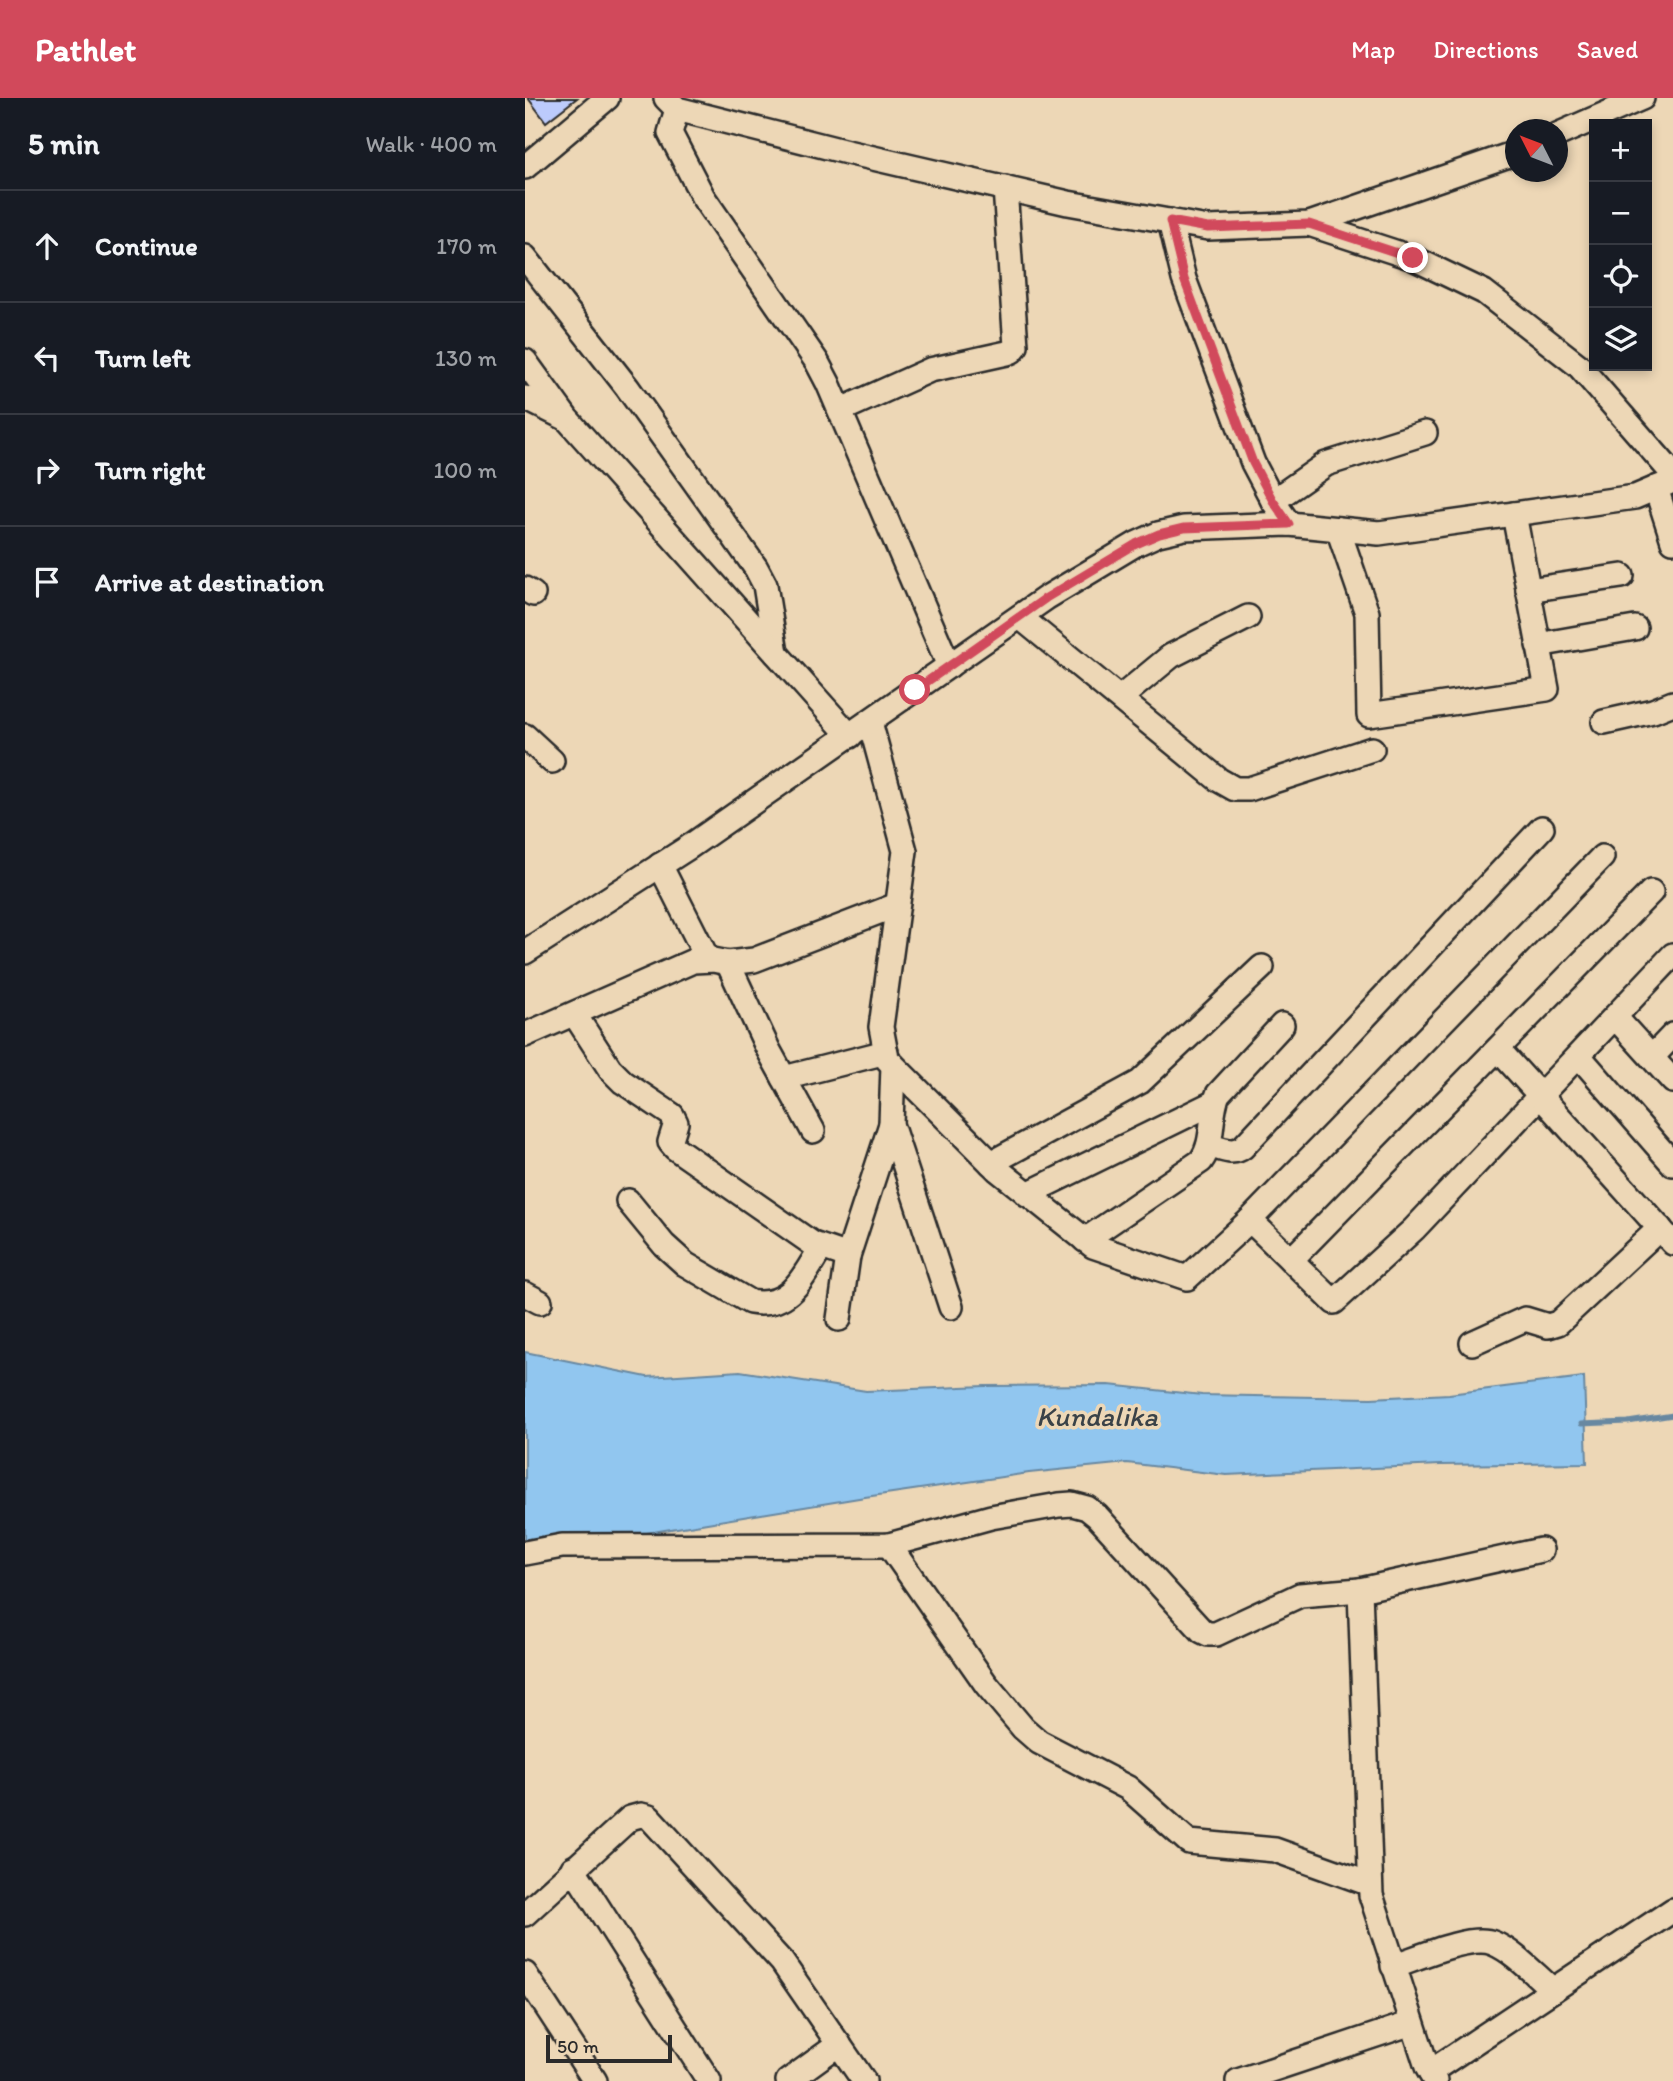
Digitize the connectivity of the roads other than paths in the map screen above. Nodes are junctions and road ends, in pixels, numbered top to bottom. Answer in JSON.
{"nodes":[{"id":1,"x":607,"y":98,"type":"edge"},
{"id":2,"x":1642,"y":98,"type":"edge"},
{"id":3,"x":671,"y":103,"type":"edge"},
{"id":4,"x":1568,"y":130,"type":"edge"},
{"id":5,"x":1505,"y":156,"type":"edge"},
{"id":6,"x":525,"y":167,"type":"edge"},
{"id":7,"x":1005,"y":188,"type":"junction"},
{"id":8,"x":1170,"y":221,"type":"junction"},
{"id":9,"x":1309,"y":224,"type":"junction"},
{"id":10,"x":525,"y":257,"type":"edge"},
{"id":11,"x":525,"y":361,"type":"edge"},
{"id":12,"x":525,"y":398,"type":"edge"},
{"id":13,"x":841,"y":410,"type":"junction"},
{"id":14,"x":567,"y":419,"type":"junction"},
{"id":15,"x":1426,"y":433,"type":"dead end"},
{"id":16,"x":1669,"y":484,"type":"edge"},
{"id":17,"x":1273,"y":501,"type":"junction"},
{"id":18,"x":1514,"y":514,"type":"junction"},
{"id":19,"x":1289,"y":524,"type":"junction"},
{"id":20,"x":1338,"y":528,"type":"junction"},
{"id":21,"x":1673,"y":541,"type":"edge"},
{"id":22,"x":1622,"y":576,"type":"dead end"},
{"id":23,"x":1528,"y":590,"type":"junction"},
{"id":24,"x":1020,"y":617,"type":"junction"},
{"id":25,"x":1248,"y":618,"type":"dead end"},
{"id":26,"x":1635,"y":628,"type":"dead end"},
{"id":27,"x":1538,"y":645,"type":"junction"},
{"id":28,"x":776,"y":653,"type":"junction"},
{"id":29,"x":943,"y":671,"type":"junction"},
{"id":30,"x":1119,"y":698,"type":"junction"},
{"id":31,"x":1673,"y":703,"type":"edge"},
{"id":32,"x":870,"y":722,"type":"junction"},
{"id":33,"x":1604,"y":722,"type":"dead end"},
{"id":34,"x":525,"y":736,"type":"edge"},
{"id":35,"x":850,"y":736,"type":"junction"},
{"id":36,"x":1372,"y":750,"type":"dead end"},
{"id":37,"x":552,"y":761,"type":"dead end"},
{"id":38,"x":1542,"y":828,"type":"dead end"},
{"id":39,"x":1602,"y":857,"type":"dead end"},
{"id":40,"x":660,"y":865,"type":"junction"},
{"id":41,"x":1651,"y":892,"type":"dead end"},
{"id":42,"x":897,"y":905,"type":"junction"},
{"id":43,"x":525,"y":952,"type":"edge"},
{"id":44,"x":1673,"y":955,"type":"edge"},
{"id":45,"x":718,"y":962,"type":"junction"},
{"id":46,"x":1262,"y":967,"type":"dead end"},
{"id":47,"x":575,"y":1014,"type":"junction"},
{"id":48,"x":1615,"y":1017,"type":"junction"},
{"id":49,"x":1282,"y":1025,"type":"dead end"},
{"id":50,"x":525,"y":1035,"type":"edge"},
{"id":51,"x":1673,"y":1035,"type":"edge"},
{"id":52,"x":1498,"y":1049,"type":"junction"},
{"id":53,"x":1579,"y":1056,"type":"junction"},
{"id":54,"x":889,"y":1058,"type":"junction"},
{"id":55,"x":1652,"y":1058,"type":"junction"},
{"id":56,"x":784,"y":1078,"type":"junction"},
{"id":57,"x":1673,"y":1081,"type":"edge"},
{"id":58,"x":1541,"y":1097,"type":"junction"},
{"id":59,"x":1215,"y":1102,"type":"junction"},
{"id":60,"x":891,"y":1124,"type":"junction"},
{"id":61,"x":813,"y":1131,"type":"dead end"},
{"id":62,"x":1209,"y":1145,"type":"junction"},
{"id":63,"x":991,"y":1163,"type":"junction"},
{"id":64,"x":1673,"y":1164,"type":"edge"},
{"id":65,"x":1027,"y":1194,"type":"junction"},
{"id":66,"x":628,"y":1201,"type":"dead end"},
{"id":67,"x":1250,"y":1220,"type":"junction"},
{"id":68,"x":1666,"y":1235,"type":"edge"},
{"id":69,"x":1086,"y":1240,"type":"junction"},
{"id":70,"x":821,"y":1248,"type":"junction"},
{"id":71,"x":848,"y":1256,"type":"junction"},
{"id":72,"x":1291,"y":1260,"type":"junction"},
{"id":73,"x":951,"y":1307,"type":"dead end"},
{"id":74,"x":839,"y":1319,"type":"dead end"},
{"id":75,"x":1472,"y":1343,"type":"dead end"},
{"id":76,"x":889,"y":1545,"type":"junction"},
{"id":77,"x":1541,"y":1549,"type":"dead end"},
{"id":78,"x":525,"y":1553,"type":"edge"},
{"id":79,"x":1360,"y":1590,"type":"junction"},
{"id":80,"x":573,"y":1868,"type":"junction"},
{"id":81,"x":1370,"y":1884,"type":"junction"},
{"id":82,"x":1673,"y":1910,"type":"edge"},
{"id":83,"x":525,"y":1914,"type":"edge"},
{"id":84,"x":1394,"y":1966,"type":"junction"},
{"id":85,"x":525,"y":1974,"type":"edge"},
{"id":86,"x":1553,"y":1990,"type":"junction"},
{"id":87,"x":1412,"y":2023,"type":"junction"},
{"id":88,"x":839,"y":2044,"type":"junction"},
{"id":89,"x":1432,"y":2077,"type":"edge"},
{"id":90,"x":595,"y":2081,"type":"edge"},
{"id":91,"x":709,"y":2081,"type":"edge"},
{"id":92,"x":788,"y":2081,"type":"edge"},
{"id":93,"x":864,"y":2081,"type":"edge"},
{"id":94,"x":1238,"y":2081,"type":"edge"}],
"edges":[{"from":1,"to":6,"type":"street"},
{"from":2,"to":4,"type":"street"},
{"from":3,"to":7,"type":"street"},
{"from":3,"to":13,"type":"street"},
{"from":5,"to":9,"type":"street"},
{"from":7,"to":8,"type":"street"},
{"from":7,"to":13,"type":"street"},
{"from":8,"to":9,"type":"street"},
{"from":8,"to":17,"type":"street"},
{"from":9,"to":16,"type":"street"},
{"from":10,"to":28,"type":"street"},
{"from":11,"to":14,"type":"street"},
{"from":12,"to":14,"type":"street"},
{"from":13,"to":29,"type":"street"},
{"from":14,"to":28,"type":"street"},
{"from":15,"to":17,"type":"street"},
{"from":16,"to":18,"type":"street"},
{"from":16,"to":21,"type":"street"},
{"from":17,"to":19,"type":"street"},
{"from":18,"to":20,"type":"street"},
{"from":18,"to":23,"type":"street"},
{"from":19,"to":20,"type":"street"},
{"from":19,"to":24,"type":"street"},
{"from":20,"to":27,"type":"street"},
{"from":22,"to":23,"type":"street"},
{"from":23,"to":27,"type":"street"},
{"from":24,"to":29,"type":"street"},
{"from":24,"to":30,"type":"street"},
{"from":25,"to":30,"type":"street"},
{"from":26,"to":27,"type":"street"},
{"from":28,"to":35,"type":"street"},
{"from":29,"to":32,"type":"street"},
{"from":30,"to":36,"type":"street"},
{"from":31,"to":33,"type":"street"},
{"from":32,"to":35,"type":"street"},
{"from":32,"to":42,"type":"street"},
{"from":34,"to":37,"type":"street"},
{"from":35,"to":40,"type":"street"},
{"from":38,"to":62,"type":"street"},
{"from":39,"to":67,"type":"street"},
{"from":40,"to":43,"type":"street"},
{"from":40,"to":45,"type":"street"},
{"from":41,"to":52,"type":"street"},
{"from":42,"to":45,"type":"street"},
{"from":42,"to":54,"type":"street"},
{"from":44,"to":48,"type":"street"},
{"from":45,"to":47,"type":"street"},
{"from":45,"to":56,"type":"street"},
{"from":46,"to":63,"type":"street"},
{"from":47,"to":50,"type":"street"},
{"from":47,"to":70,"type":"street"},
{"from":48,"to":53,"type":"street"},
{"from":48,"to":55,"type":"street"},
{"from":49,"to":59,"type":"street"},
{"from":51,"to":55,"type":"street"},
{"from":52,"to":58,"type":"street"},
{"from":52,"to":72,"type":"street"},
{"from":53,"to":58,"type":"street"},
{"from":53,"to":64,"type":"street"},
{"from":54,"to":56,"type":"street"},
{"from":54,"to":60,"type":"street"},
{"from":54,"to":63,"type":"street"},
{"from":55,"to":57,"type":"street"},
{"from":56,"to":61,"type":"street"},
{"from":58,"to":68,"type":"street"},
{"from":58,"to":72,"type":"street"},
{"from":59,"to":62,"type":"street"},
{"from":59,"to":65,"type":"street"},
{"from":60,"to":71,"type":"street"},
{"from":60,"to":73,"type":"street"},
{"from":62,"to":69,"type":"street"},
{"from":63,"to":65,"type":"street"},
{"from":65,"to":69,"type":"street"},
{"from":66,"to":70,"type":"street"},
{"from":67,"to":69,"type":"street"},
{"from":67,"to":72,"type":"street"},
{"from":68,"to":75,"type":"street"},
{"from":70,"to":71,"type":"street"},
{"from":71,"to":74,"type":"street"},
{"from":76,"to":78,"type":"street"},
{"from":76,"to":79,"type":"street"},
{"from":76,"to":81,"type":"street"},
{"from":77,"to":79,"type":"street"},
{"from":79,"to":81,"type":"street"},
{"from":80,"to":83,"type":"street"},
{"from":80,"to":88,"type":"street"},
{"from":80,"to":91,"type":"street"},
{"from":81,"to":84,"type":"street"},
{"from":82,"to":86,"type":"street"},
{"from":84,"to":86,"type":"street"},
{"from":84,"to":87,"type":"street"},
{"from":85,"to":90,"type":"street"},
{"from":86,"to":89,"type":"street"},
{"from":87,"to":89,"type":"street"},
{"from":87,"to":94,"type":"street"},
{"from":88,"to":92,"type":"street"},
{"from":88,"to":93,"type":"street"}]}
